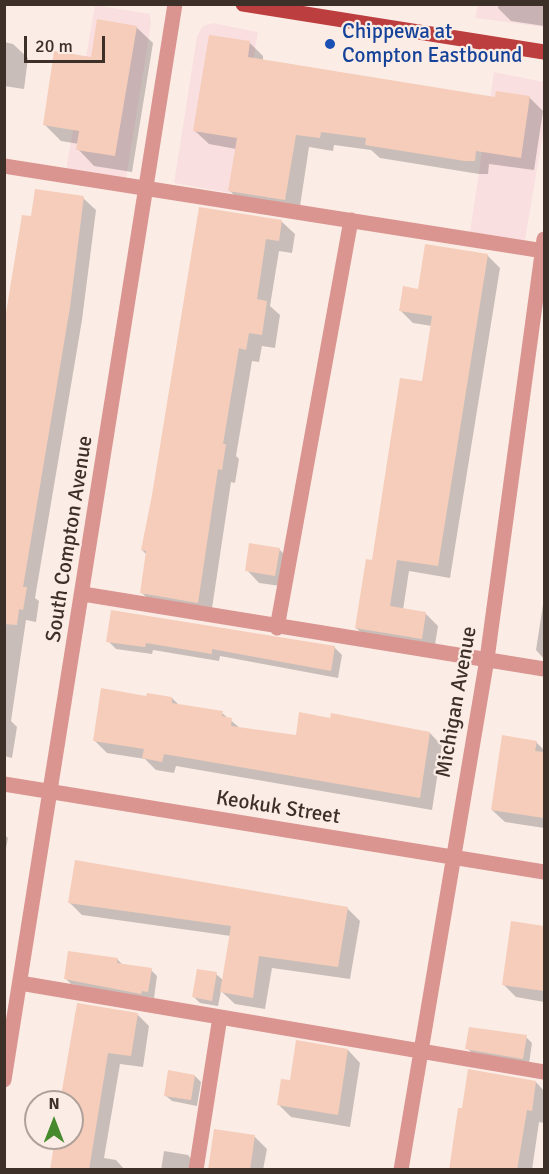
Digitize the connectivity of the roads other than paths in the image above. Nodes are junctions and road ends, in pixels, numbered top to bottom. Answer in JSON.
{"nodes":[{"id":1,"x":175,"y":4,"type":"edge"},
{"id":2,"x":243,"y":4,"type":"edge"},
{"id":3,"x":544,"y":52,"type":"edge"},
{"id":4,"x":4,"y":166,"type":"edge"},
{"id":5,"x":147,"y":190,"type":"junction"},
{"id":6,"x":351,"y":220,"type":"junction"},
{"id":7,"x":544,"y":247,"type":"edge"},
{"id":8,"x":83,"y":594,"type":"junction"},
{"id":9,"x":277,"y":628,"type":"junction"},
{"id":10,"x":487,"y":659,"type":"junction"},
{"id":11,"x":544,"y":669,"type":"edge"},
{"id":12,"x":4,"y":784,"type":"edge"},
{"id":13,"x":49,"y":791,"type":"junction"},
{"id":14,"x":452,"y":858,"type":"junction"},
{"id":15,"x":544,"y":872,"type":"edge"},
{"id":16,"x":20,"y":984,"type":"junction"},
{"id":17,"x":220,"y":1017,"type":"junction"},
{"id":18,"x":421,"y":1049,"type":"junction"},
{"id":19,"x":544,"y":1072,"type":"edge"},
{"id":20,"x":4,"y":1080,"type":"edge"},
{"id":21,"x":196,"y":1170,"type":"edge"},
{"id":22,"x":401,"y":1170,"type":"edge"}],
"edges":[{"from":1,"to":5,"type":"street","name":"South Compton Avenue"},
{"from":2,"to":3,"type":"main road"},
{"from":4,"to":5,"type":"street"},
{"from":5,"to":6,"type":"street"},
{"from":5,"to":8,"type":"street","name":"South Compton Avenue"},
{"from":6,"to":7,"type":"street"},
{"from":6,"to":9,"type":"street"},
{"from":7,"to":10,"type":"street","name":"Michigan Avenue"},
{"from":8,"to":9,"type":"street"},
{"from":8,"to":13,"type":"street","name":"South Compton Avenue"},
{"from":9,"to":10,"type":"street"},
{"from":10,"to":11,"type":"street"},
{"from":10,"to":14,"type":"street","name":"Michigan Avenue"},
{"from":12,"to":13,"type":"street","name":"Keokuk Street"},
{"from":13,"to":14,"type":"street","name":"Keokuk Street"},
{"from":13,"to":16,"type":"street","name":"South Compton Avenue"},
{"from":14,"to":15,"type":"street","name":"Keokuk Street"},
{"from":14,"to":18,"type":"street","name":"Michigan Avenue"},
{"from":16,"to":17,"type":"street"},
{"from":16,"to":20,"type":"street","name":"South Compton Avenue"},
{"from":17,"to":18,"type":"street"},
{"from":17,"to":21,"type":"street"},
{"from":18,"to":19,"type":"street"},
{"from":18,"to":22,"type":"street","name":"Michigan Avenue"}]}
